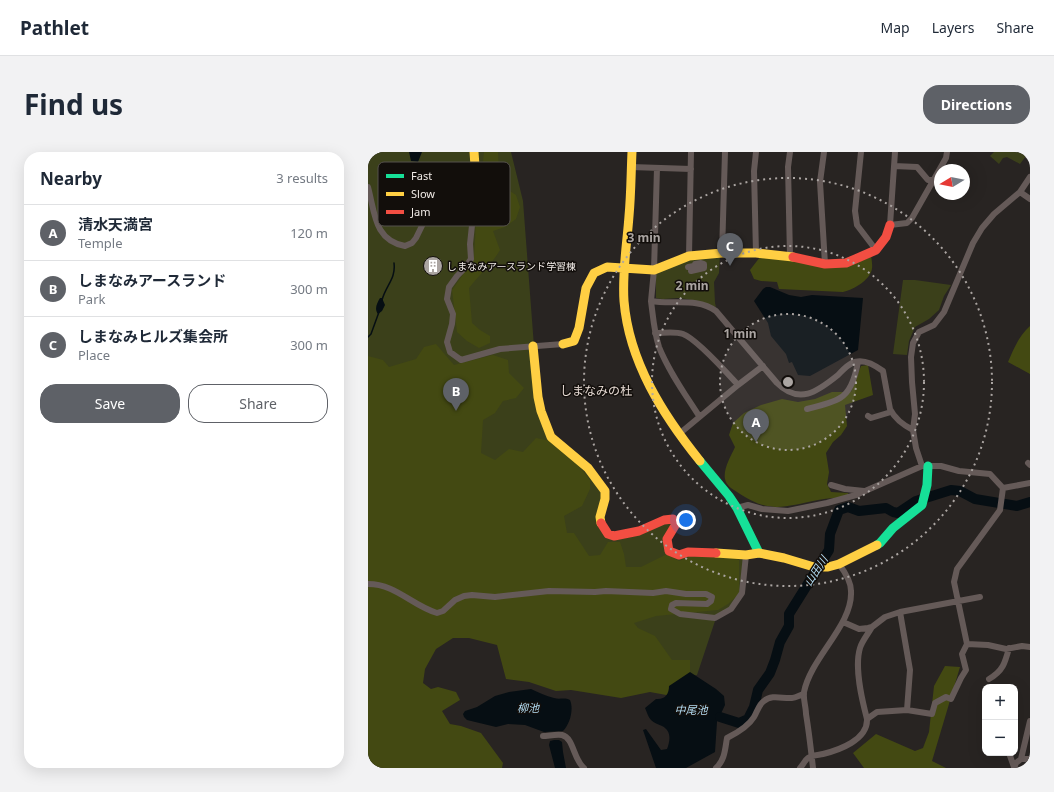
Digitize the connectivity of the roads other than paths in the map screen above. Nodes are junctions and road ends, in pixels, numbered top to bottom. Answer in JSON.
{"nodes":[{"id":1,"x":474,"y":152,"type":"edge"},
{"id":2,"x":632,"y":152,"type":"edge"},
{"id":3,"x":691,"y":152,"type":"edge"},
{"id":4,"x":725,"y":152,"type":"edge"},
{"id":5,"x":756,"y":152,"type":"edge"},
{"id":6,"x":790,"y":152,"type":"edge"},
{"id":7,"x":824,"y":152,"type":"edge"},
{"id":8,"x":861,"y":152,"type":"edge"},
{"id":9,"x":895,"y":152,"type":"edge"},
{"id":10,"x":947,"y":152,"type":"edge"},
{"id":11,"x":475,"y":162,"type":"edge"},
{"id":12,"x":894,"y":166,"type":"junction"},
{"id":13,"x":632,"y":167,"type":"junction"},
{"id":14,"x":657,"y":168,"type":"junction"},
{"id":15,"x":691,"y":169,"type":"junction"},
{"id":16,"x":1030,"y":177,"type":"edge"},
{"id":17,"x":933,"y":180,"type":"junction"},
{"id":18,"x":368,"y":187,"type":"edge"},
{"id":19,"x":1020,"y":192,"type":"junction"},
{"id":20,"x":1030,"y":199,"type":"edge"},
{"id":21,"x":378,"y":225,"type":"edge"},
{"id":22,"x":890,"y":225,"type":"junction"},
{"id":23,"x":378,"y":226,"type":"edge"},
{"id":24,"x":422,"y":226,"type":"edge"},
{"id":25,"x":472,"y":226,"type":"edge"},
{"id":26,"x":876,"y":250,"type":"junction"},
{"id":27,"x":722,"y":252,"type":"junction"},
{"id":28,"x":756,"y":253,"type":"junction"},
{"id":29,"x":689,"y":256,"type":"junction"},
{"id":30,"x":790,"y":256,"type":"junction"},
{"id":31,"x":825,"y":264,"type":"junction"},
{"id":32,"x":624,"y":267,"type":"junction"},
{"id":33,"x":654,"y":270,"type":"junction"},
{"id":34,"x":651,"y":301,"type":"junction"},
{"id":35,"x":655,"y":333,"type":"junction"},
{"id":36,"x":563,"y":344,"type":"joint"},
{"id":37,"x":533,"y":346,"type":"junction"},
{"id":38,"x":858,"y":362,"type":"junction"},
{"id":39,"x":763,"y":366,"type":"junction"},
{"id":40,"x":738,"y":385,"type":"junction"},
{"id":41,"x":807,"y":409,"type":"dead end"},
{"id":42,"x":891,"y":412,"type":"junction"},
{"id":43,"x":700,"y":416,"type":"junction"},
{"id":44,"x":868,"y":416,"type":"dead end"},
{"id":45,"x":913,"y":430,"type":"junction"},
{"id":46,"x":679,"y":434,"type":"junction"},
{"id":47,"x":925,"y":466,"type":"junction"},
{"id":48,"x":1030,"y":483,"type":"edge"},
{"id":49,"x":831,"y":485,"type":"dead end"},
{"id":50,"x":1003,"y":488,"type":"junction"},
{"id":51,"x":864,"y":491,"type":"junction"},
{"id":52,"x":737,"y":508,"type":"junction"},
{"id":53,"x":759,"y":553,"type":"junction"},
{"id":54,"x":746,"y":555,"type":"junction"},
{"id":55,"x":839,"y":564,"type":"junction"},
{"id":56,"x":368,"y":584,"type":"edge"},
{"id":57,"x":980,"y":597,"type":"dead end"},
{"id":58,"x":958,"y":601,"type":"junction"},
{"id":59,"x":900,"y":612,"type":"junction"},
{"id":60,"x":843,"y":622,"type":"junction"},
{"id":61,"x":872,"y":627,"type":"junction"},
{"id":62,"x":967,"y":644,"type":"junction"},
{"id":63,"x":1030,"y":647,"type":"edge"},
{"id":64,"x":1009,"y":648,"type":"junction"},
{"id":65,"x":990,"y":679,"type":"dead end"},
{"id":66,"x":804,"y":694,"type":"junction"},
{"id":67,"x":907,"y":710,"type":"junction"},
{"id":68,"x":867,"y":719,"type":"junction"},
{"id":69,"x":1030,"y":721,"type":"edge"},
{"id":70,"x":542,"y":736,"type":"dead end"},
{"id":71,"x":1010,"y":756,"type":"edge"},
{"id":72,"x":812,"y":757,"type":"junction"},
{"id":73,"x":1021,"y":759,"type":"junction"},
{"id":74,"x":1030,"y":759,"type":"edge"},
{"id":75,"x":1014,"y":767,"type":"edge"},
{"id":76,"x":584,"y":768,"type":"edge"},
{"id":77,"x":716,"y":768,"type":"edge"},
{"id":78,"x":800,"y":768,"type":"edge"},
{"id":79,"x":813,"y":768,"type":"edge"}],
"edges":[{"from":1,"to":11,"type":"street"},
{"from":2,"to":13,"type":"street"},
{"from":3,"to":15,"type":"street"},
{"from":4,"to":27,"type":"street"},
{"from":5,"to":28,"type":"street"},
{"from":6,"to":30,"type":"street"},
{"from":7,"to":31,"type":"street"},
{"from":8,"to":26,"type":"street"},
{"from":9,"to":12,"type":"street"},
{"from":10,"to":17,"type":"street"},
{"from":12,"to":17,"type":"street"},
{"from":12,"to":22,"type":"street"},
{"from":13,"to":14,"type":"street"},
{"from":13,"to":32,"type":"street"},
{"from":14,"to":15,"type":"street"},
{"from":14,"to":33,"type":"street"},
{"from":15,"to":29,"type":"street"},
{"from":16,"to":19,"type":"street"},
{"from":17,"to":22,"type":"street"},
{"from":18,"to":21,"type":"street"},
{"from":19,"to":20,"type":"street"},
{"from":19,"to":45,"type":"street"},
{"from":22,"to":26,"type":"street"},
{"from":23,"to":24,"type":"street"},
{"from":25,"to":37,"type":"street"},
{"from":26,"to":31,"type":"street"},
{"from":27,"to":28,"type":"street"},
{"from":27,"to":29,"type":"street"},
{"from":28,"to":30,"type":"street"},
{"from":29,"to":33,"type":"street"},
{"from":30,"to":31,"type":"street"},
{"from":32,"to":33,"type":"street"},
{"from":32,"to":36,"type":"street"},
{"from":32,"to":46,"type":"street"},
{"from":33,"to":34,"type":"street"},
{"from":34,"to":35,"type":"street"},
{"from":34,"to":39,"type":"street"},
{"from":35,"to":40,"type":"street"},
{"from":35,"to":43,"type":"street"},
{"from":36,"to":37,"type":"street"},
{"from":37,"to":54,"type":"street"},
{"from":38,"to":39,"type":"street"},
{"from":38,"to":41,"type":"street"},
{"from":38,"to":42,"type":"street"},
{"from":39,"to":40,"type":"street"},
{"from":40,"to":43,"type":"street"},
{"from":42,"to":44,"type":"street"},
{"from":42,"to":45,"type":"street"},
{"from":43,"to":46,"type":"street"},
{"from":45,"to":47,"type":"street"},
{"from":46,"to":52,"type":"street"},
{"from":47,"to":50,"type":"street"},
{"from":47,"to":51,"type":"street"},
{"from":47,"to":55,"type":"street"},
{"from":48,"to":50,"type":"street"},
{"from":49,"to":51,"type":"street"},
{"from":50,"to":58,"type":"street"},
{"from":51,"to":52,"type":"street"},
{"from":52,"to":53,"type":"street"},
{"from":53,"to":54,"type":"street"},
{"from":53,"to":55,"type":"street"},
{"from":54,"to":56,"type":"street"},
{"from":55,"to":60,"type":"street"},
{"from":57,"to":58,"type":"street"},
{"from":58,"to":59,"type":"street"},
{"from":58,"to":62,"type":"street"},
{"from":59,"to":61,"type":"street"},
{"from":59,"to":67,"type":"street"},
{"from":60,"to":61,"type":"street"},
{"from":60,"to":66,"type":"street"},
{"from":61,"to":68,"type":"street"},
{"from":62,"to":64,"type":"street"},
{"from":62,"to":67,"type":"street"},
{"from":63,"to":64,"type":"street"},
{"from":64,"to":65,"type":"street"},
{"from":66,"to":72,"type":"street"},
{"from":66,"to":77,"type":"street"},
{"from":67,"to":68,"type":"street"},
{"from":68,"to":72,"type":"street"},
{"from":69,"to":73,"type":"street"},
{"from":70,"to":76,"type":"street"},
{"from":71,"to":75,"type":"street"},
{"from":72,"to":78,"type":"street"},
{"from":72,"to":79,"type":"street"},
{"from":73,"to":74,"type":"street"},
{"from":73,"to":75,"type":"street"}]}
